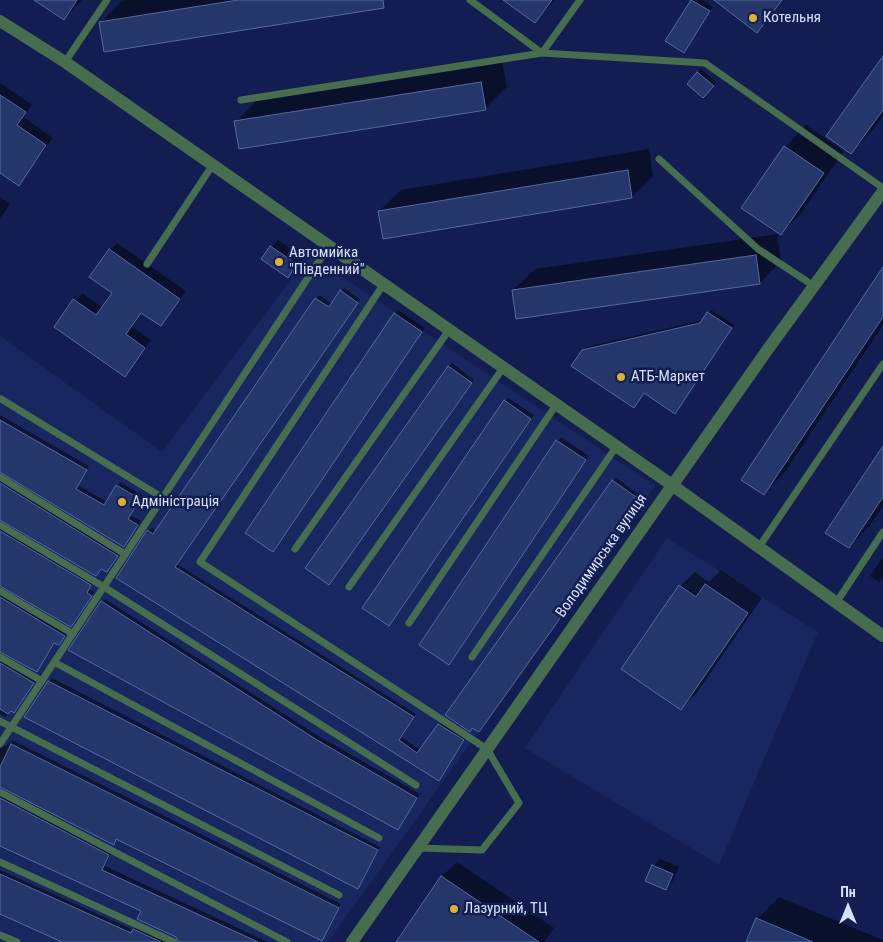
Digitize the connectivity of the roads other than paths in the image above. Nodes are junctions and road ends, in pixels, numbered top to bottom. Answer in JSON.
{"nodes":[{"id":1,"x":107,"y":0,"type":"edge"},
{"id":2,"x":470,"y":0,"type":"edge"},
{"id":3,"x":580,"y":0,"type":"edge"},
{"id":4,"x":0,"y":21,"type":"edge"},
{"id":5,"x":542,"y":53,"type":"junction"},
{"id":6,"x":65,"y":62,"type":"junction"},
{"id":7,"x":241,"y":100,"type":"dead end"},
{"id":8,"x":659,"y":159,"type":"dead end"},
{"id":9,"x":212,"y":166,"type":"junction"},
{"id":10,"x":883,"y":189,"type":"edge"},
{"id":11,"x":329,"y":246,"type":"junction"},
{"id":12,"x":147,"y":264,"type":"dead end"},
{"id":13,"x":383,"y":285,"type":"junction"},
{"id":14,"x":814,"y":286,"type":"junction"},
{"id":15,"x":449,"y":330,"type":"junction"},
{"id":16,"x":883,"y":364,"type":"edge"},
{"id":17,"x":503,"y":368,"type":"junction"},
{"id":18,"x":1,"y":399,"type":"edge"},
{"id":19,"x":556,"y":405,"type":"junction"},
{"id":20,"x":616,"y":447,"type":"junction"},
{"id":21,"x":0,"y":477,"type":"edge"},
{"id":22,"x":672,"y":484,"type":"junction"},
{"id":23,"x":163,"y":498,"type":"junction"},
{"id":24,"x":0,"y":525,"type":"edge"},
{"id":25,"x":883,"y":532,"type":"edge"},
{"id":26,"x":759,"y":547,"type":"junction"},
{"id":27,"x":295,"y":549,"type":"dead end"},
{"id":28,"x":125,"y":554,"type":"junction"},
{"id":29,"x":104,"y":587,"type":"junction"},
{"id":30,"x":349,"y":587,"type":"dead end"},
{"id":31,"x":0,"y":591,"type":"edge"},
{"id":32,"x":836,"y":602,"type":"junction"},
{"id":33,"x":409,"y":623,"type":"dead end"},
{"id":34,"x":73,"y":634,"type":"junction"},
{"id":35,"x":883,"y":636,"type":"edge"},
{"id":36,"x":0,"y":657,"type":"edge"},
{"id":37,"x":472,"y":657,"type":"dead end"},
{"id":38,"x":54,"y":662,"type":"junction"},
{"id":39,"x":42,"y":681,"type":"junction"},
{"id":40,"x":0,"y":721,"type":"edge"},
{"id":41,"x":11,"y":728,"type":"junction"},
{"id":42,"x":0,"y":744,"type":"edge"},
{"id":43,"x":487,"y":749,"type":"junction"},
{"id":44,"x":416,"y":785,"type":"dead end"},
{"id":45,"x":0,"y":792,"type":"edge"},
{"id":46,"x":379,"y":838,"type":"dead end"},
{"id":47,"x":418,"y":848,"type":"junction"},
{"id":48,"x":0,"y":862,"type":"edge"},
{"id":49,"x":339,"y":895,"type":"dead end"},
{"id":50,"x":0,"y":935,"type":"edge"},
{"id":51,"x":17,"y":942,"type":"edge"},
{"id":52,"x":174,"y":942,"type":"edge"},
{"id":53,"x":286,"y":942,"type":"edge"},
{"id":54,"x":352,"y":942,"type":"edge"}],
"edges":[{"from":1,"to":6,"type":"lane"},
{"from":2,"to":5,"type":"lane"},
{"from":3,"to":5,"type":"lane"},
{"from":4,"to":6,"type":"street"},
{"from":5,"to":7,"type":"lane"},
{"from":5,"to":10,"type":"lane"},
{"from":6,"to":9,"type":"street"},
{"from":8,"to":14,"type":"lane"},
{"from":9,"to":11,"type":"street"},
{"from":9,"to":12,"type":"lane"},
{"from":10,"to":14,"type":"street","name":"Володимирська вулиця"},
{"from":11,"to":13,"type":"street"},
{"from":11,"to":23,"type":"lane"},
{"from":13,"to":15,"type":"street"},
{"from":13,"to":43,"type":"lane"},
{"from":14,"to":22,"type":"street","name":"Володимирська вулиця"},
{"from":15,"to":17,"type":"street"},
{"from":15,"to":27,"type":"lane"},
{"from":16,"to":26,"type":"lane"},
{"from":17,"to":19,"type":"street"},
{"from":17,"to":30,"type":"lane"},
{"from":18,"to":23,"type":"lane"},
{"from":19,"to":20,"type":"street"},
{"from":19,"to":33,"type":"lane"},
{"from":20,"to":22,"type":"street"},
{"from":20,"to":37,"type":"lane"},
{"from":21,"to":28,"type":"lane"},
{"from":22,"to":26,"type":"street"},
{"from":22,"to":43,"type":"street","name":"Володимирська вулиця"},
{"from":23,"to":28,"type":"lane"},
{"from":24,"to":29,"type":"lane"},
{"from":25,"to":32,"type":"lane"},
{"from":26,"to":32,"type":"street"},
{"from":28,"to":29,"type":"lane"},
{"from":29,"to":34,"type":"lane"},
{"from":29,"to":44,"type":"lane"},
{"from":31,"to":34,"type":"lane"},
{"from":32,"to":35,"type":"street"},
{"from":34,"to":38,"type":"lane"},
{"from":36,"to":39,"type":"lane"},
{"from":38,"to":39,"type":"lane"},
{"from":38,"to":46,"type":"lane"},
{"from":39,"to":41,"type":"lane"},
{"from":40,"to":41,"type":"lane"},
{"from":41,"to":42,"type":"lane"},
{"from":41,"to":49,"type":"lane"},
{"from":43,"to":47,"type":"street","name":"Володимирська вулиця"},
{"from":43,"to":47,"type":"lane"},
{"from":45,"to":53,"type":"lane"},
{"from":47,"to":54,"type":"street","name":"Володимирська вулиця"},
{"from":48,"to":52,"type":"lane"},
{"from":50,"to":51,"type":"lane"}]}
